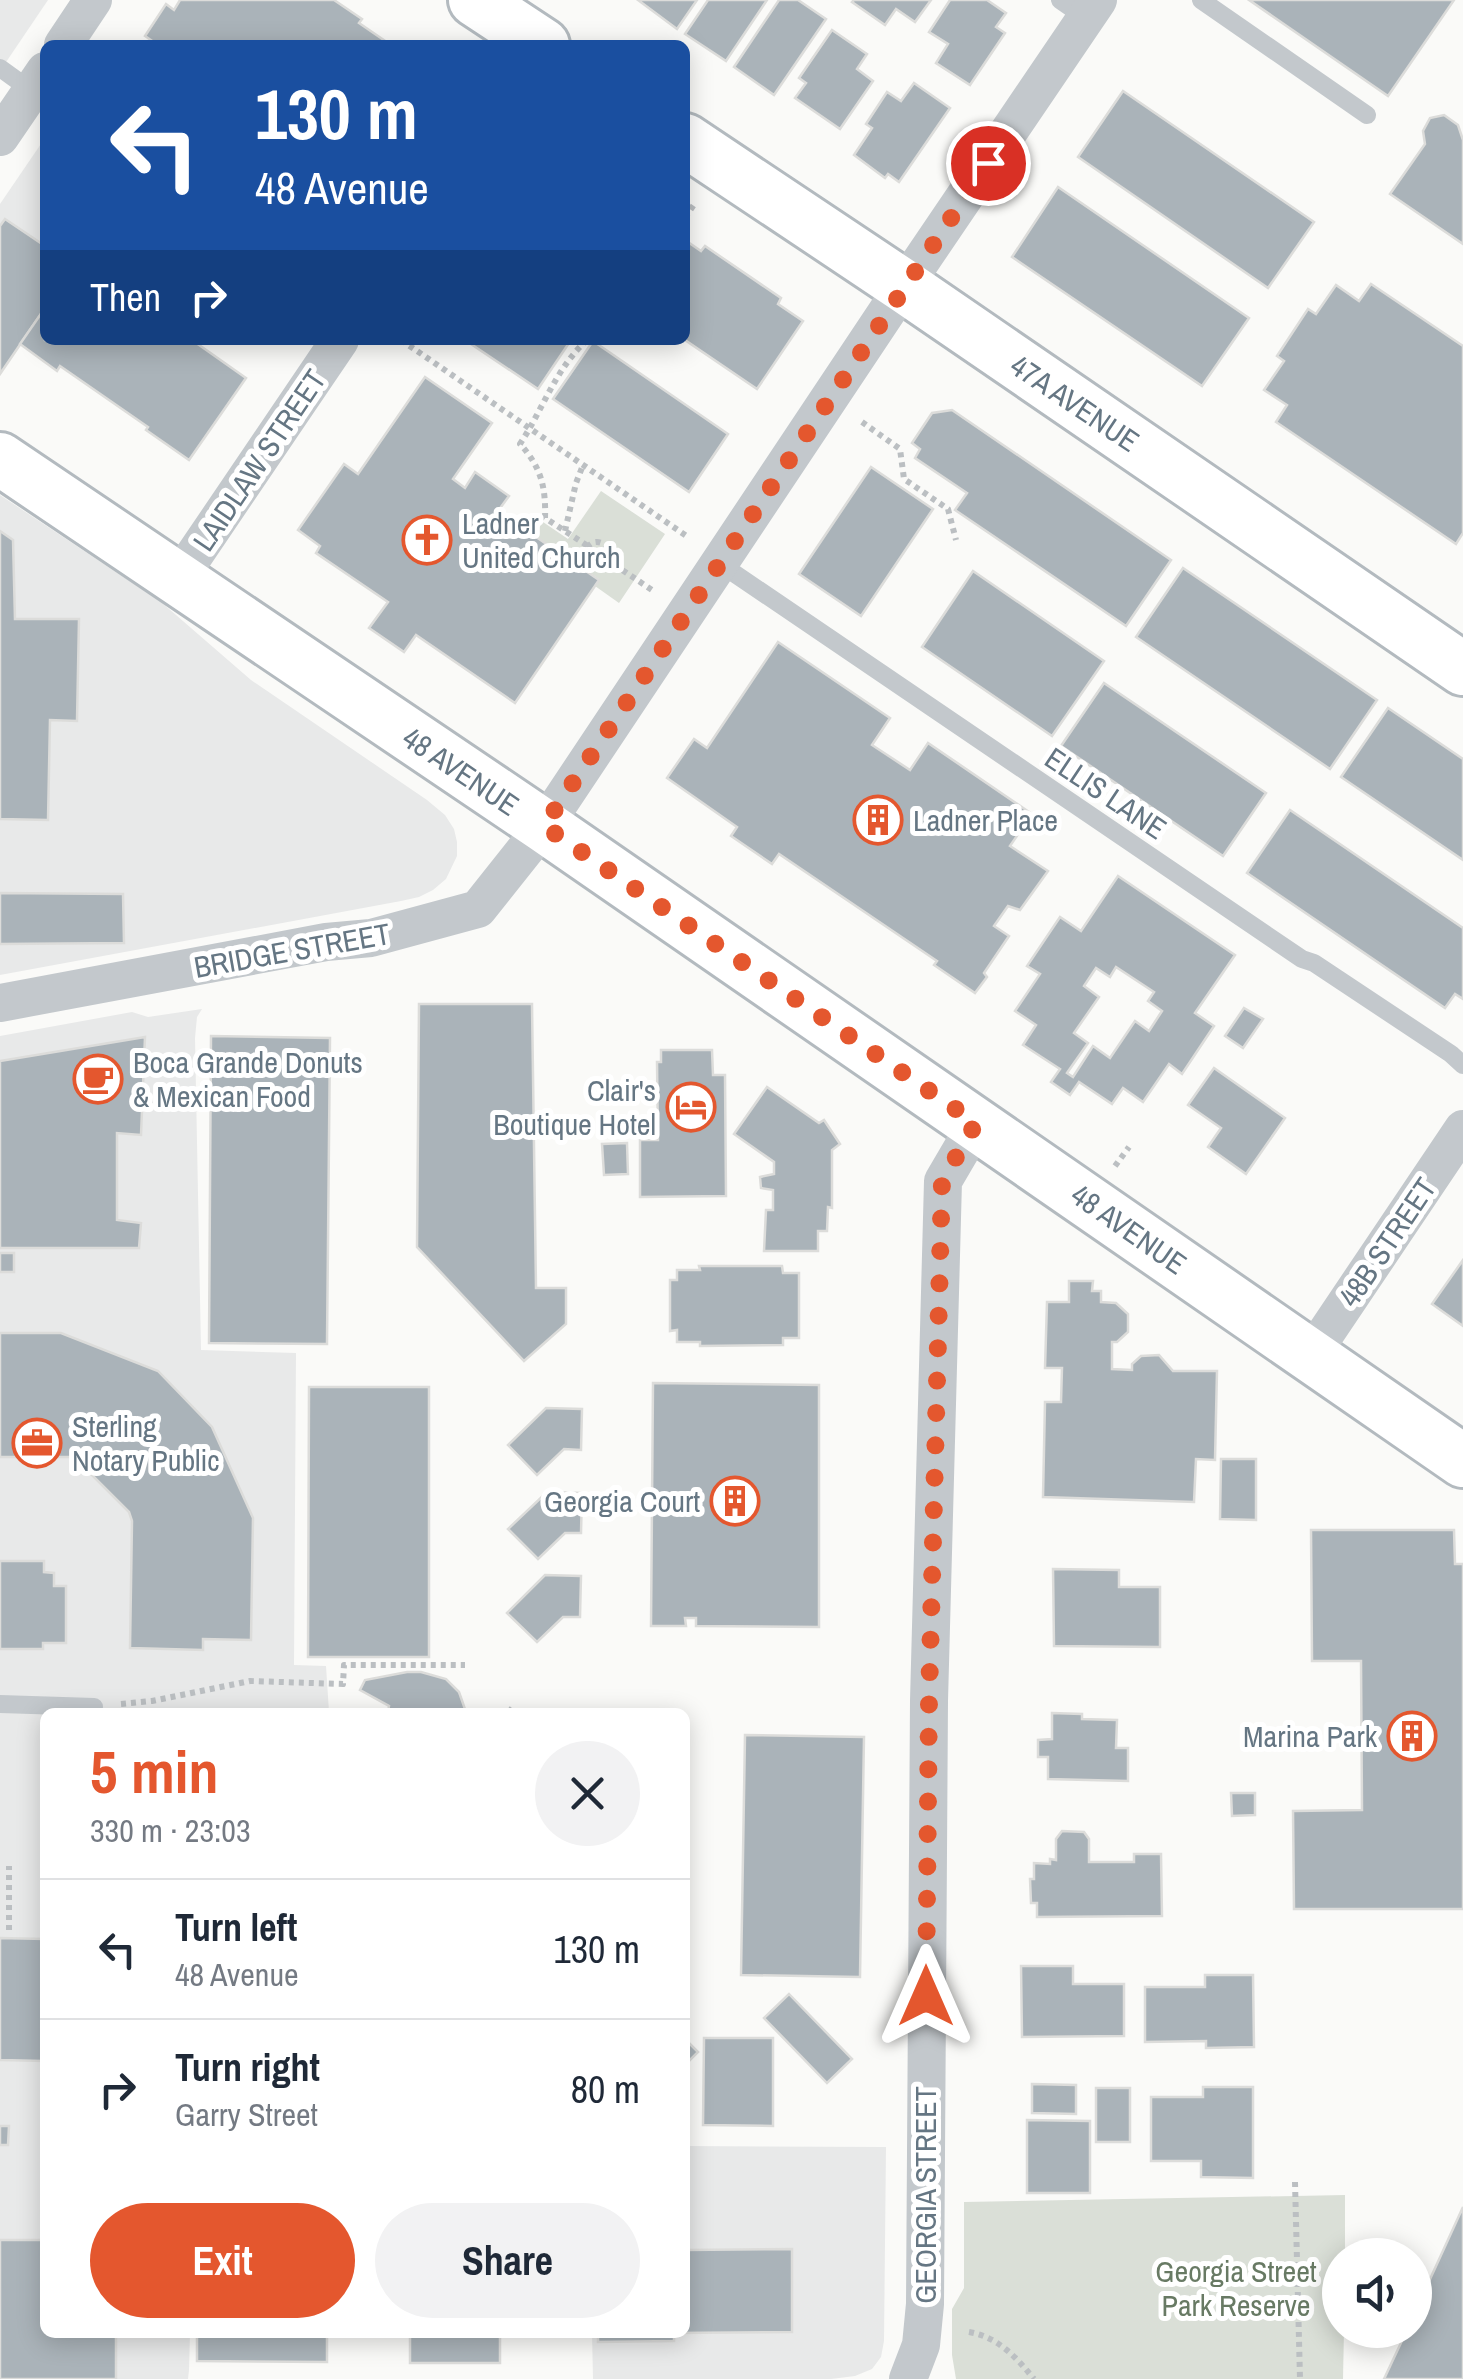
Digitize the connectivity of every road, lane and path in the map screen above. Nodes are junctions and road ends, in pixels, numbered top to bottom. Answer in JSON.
{"nodes":[{"id":1,"x":93,"y":0,"type":"edge"},
{"id":2,"x":475,"y":0,"type":"edge"},
{"id":3,"x":1201,"y":0,"type":"edge"},
{"id":4,"x":1081,"y":6,"type":"edge"},
{"id":5,"x":66,"y":40,"type":"edge"},
{"id":6,"x":534,"y":40,"type":"edge"},
{"id":7,"x":0,"y":68,"type":"edge"},
{"id":8,"x":40,"y":87,"type":"edge"},
{"id":9,"x":40,"y":88,"type":"edge"},
{"id":10,"x":1367,"y":115,"type":"dead end"},
{"id":11,"x":0,"y":137,"type":"edge"},
{"id":12,"x":690,"y":143,"type":"edge"},
{"id":13,"x":695,"y":203,"type":"dead end"},
{"id":14,"x":690,"y":210,"type":"edge"},
{"id":15,"x":904,"y":286,"type":"junction"},
{"id":16,"x":337,"y":345,"type":"edge"},
{"id":17,"x":409,"y":345,"type":"edge"},
{"id":18,"x":582,"y":345,"type":"edge"},
{"id":19,"x":861,"y":421,"type":"dead end"},
{"id":20,"x":530,"y":428,"type":"junction"},
{"id":21,"x":0,"y":459,"type":"edge"},
{"id":22,"x":584,"y":464,"type":"junction"},
{"id":23,"x":565,"y":531,"type":"junction"},
{"id":24,"x":688,"y":538,"type":"dead end"},
{"id":25,"x":956,"y":540,"type":"dead end"},
{"id":26,"x":588,"y":546,"type":"junction"},
{"id":27,"x":606,"y":559,"type":"junction"},
{"id":28,"x":719,"y":563,"type":"junction"},
{"id":29,"x":178,"y":580,"type":"junction"},
{"id":30,"x":686,"y":613,"type":"junction"},
{"id":31,"x":1463,"y":669,"type":"edge"},
{"id":32,"x":544,"y":826,"type":"junction"},
{"id":33,"x":0,"y":1002,"type":"edge"},
{"id":34,"x":1463,"y":1066,"type":"edge"},
{"id":35,"x":976,"y":1123,"type":"junction"},
{"id":36,"x":1463,"y":1128,"type":"edge"},
{"id":37,"x":1311,"y":1355,"type":"junction"},
{"id":38,"x":1463,"y":1461,"type":"edge"},
{"id":39,"x":465,"y":1665,"type":"dead end"},
{"id":40,"x":0,"y":1704,"type":"edge"},
{"id":41,"x":94,"y":1707,"type":"joint"},
{"id":42,"x":9,"y":1866,"type":"dead end"},
{"id":43,"x":9,"y":1930,"type":"dead end"},
{"id":44,"x":1295,"y":2182,"type":"dead end"},
{"id":45,"x":969,"y":2332,"type":"dead end"},
{"id":46,"x":909,"y":2377,"type":"edge"},
{"id":47,"x":1034,"y":2379,"type":"edge"},
{"id":48,"x":1300,"y":2379,"type":"edge"}],
"edges":[{"from":1,"to":5,"type":"street"},
{"from":2,"to":6,"type":"street"},
{"from":3,"to":10,"type":"lane"},
{"from":4,"to":15,"type":"street","name":"BRIDGE STREET"},
{"from":7,"to":8,"type":"lane"},
{"from":9,"to":11,"type":"street"},
{"from":12,"to":15,"type":"street","name":"47A AVENUE"},
{"from":13,"to":14,"type":"path"},
{"from":15,"to":28,"type":"street","name":"BRIDGE STREET"},
{"from":15,"to":31,"type":"street","name":"47A AVENUE"},
{"from":16,"to":29,"type":"street","name":"LAIDLAW STREET"},
{"from":17,"to":20,"type":"path"},
{"from":18,"to":20,"type":"path"},
{"from":19,"to":25,"type":"path"},
{"from":20,"to":22,"type":"path"},
{"from":20,"to":23,"type":"path"},
{"from":21,"to":29,"type":"street","name":"48 AVENUE"},
{"from":22,"to":23,"type":"path"},
{"from":22,"to":24,"type":"path"},
{"from":23,"to":26,"type":"path"},
{"from":26,"to":27,"type":"path"},
{"from":26,"to":27,"type":"path"},
{"from":27,"to":30,"type":"path"},
{"from":28,"to":30,"type":"street","name":"BRIDGE STREET"},
{"from":28,"to":34,"type":"lane","name":"ELLIS LANE"},
{"from":29,"to":32,"type":"street","name":"48 AVENUE"},
{"from":30,"to":32,"type":"street","name":"BRIDGE STREET"},
{"from":32,"to":33,"type":"street","name":"BRIDGE STREET"},
{"from":32,"to":35,"type":"street","name":"48 AVENUE"},
{"from":35,"to":37,"type":"street","name":"48 AVENUE"},
{"from":35,"to":46,"type":"street","name":"GEORGIA STREET"},
{"from":36,"to":37,"type":"street","name":"48B STREET"},
{"from":37,"to":38,"type":"street","name":"48 AVENUE"},
{"from":39,"to":41,"type":"path"},
{"from":40,"to":41,"type":"lane"},
{"from":42,"to":43,"type":"path"},
{"from":44,"to":48,"type":"path"},
{"from":45,"to":47,"type":"path"}]}
